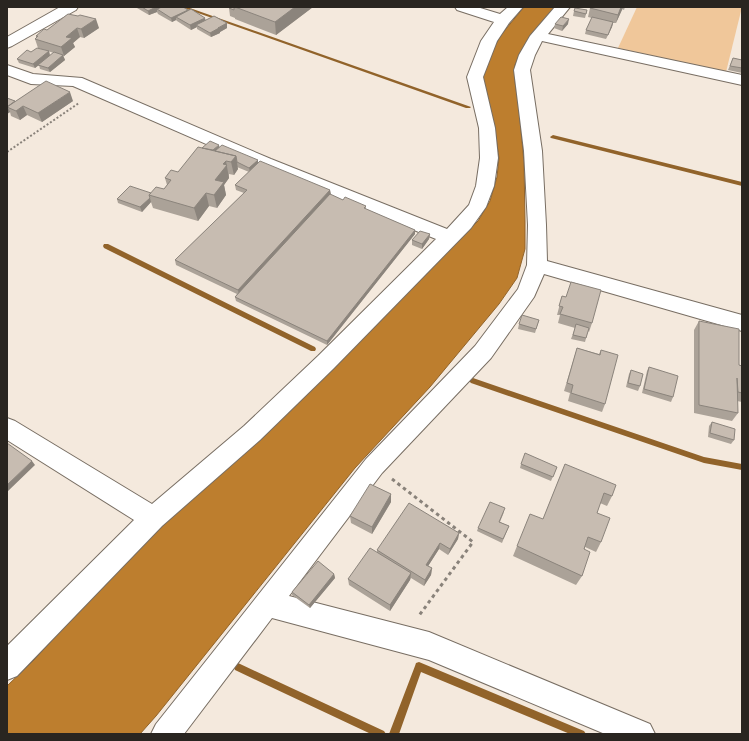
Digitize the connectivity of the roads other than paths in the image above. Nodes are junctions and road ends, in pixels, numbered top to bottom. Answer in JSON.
{"nodes":[{"id":1,"x":71,"y":7,"type":"edge"},
{"id":2,"x":462,"y":7,"type":"edge"},
{"id":3,"x":516,"y":7,"type":"edge"},
{"id":4,"x":563,"y":7,"type":"edge"},
{"id":5,"x":503,"y":20,"type":"junction"},
{"id":6,"x":538,"y":36,"type":"junction"},
{"id":7,"x":7,"y":43,"type":"edge"},
{"id":8,"x":7,"y":70,"type":"edge"},
{"id":9,"x":742,"y":80,"type":"edge"},
{"id":10,"x":449,"y":237,"type":"junction"},
{"id":11,"x":537,"y":264,"type":"junction"},
{"id":12,"x":742,"y":322,"type":"edge"},
{"id":13,"x":7,"y":428,"type":"edge"},
{"id":14,"x":153,"y":518,"type":"junction"},
{"id":15,"x":268,"y":604,"type":"junction"},
{"id":16,"x":7,"y":666,"type":"edge"},
{"id":17,"x":166,"y":734,"type":"edge"},
{"id":18,"x":640,"y":734,"type":"edge"}],
"edges":[{"from":1,"to":7,"type":"street"},
{"from":2,"to":5,"type":"street"},
{"from":3,"to":5,"type":"street"},
{"from":4,"to":6,"type":"street"},
{"from":5,"to":10,"type":"street"},
{"from":6,"to":9,"type":"street"},
{"from":6,"to":11,"type":"street"},
{"from":8,"to":10,"type":"street"},
{"from":10,"to":14,"type":"street"},
{"from":11,"to":12,"type":"street"},
{"from":11,"to":15,"type":"street"},
{"from":13,"to":14,"type":"street"},
{"from":14,"to":16,"type":"street"},
{"from":15,"to":17,"type":"street"},
{"from":15,"to":18,"type":"street"}]}
